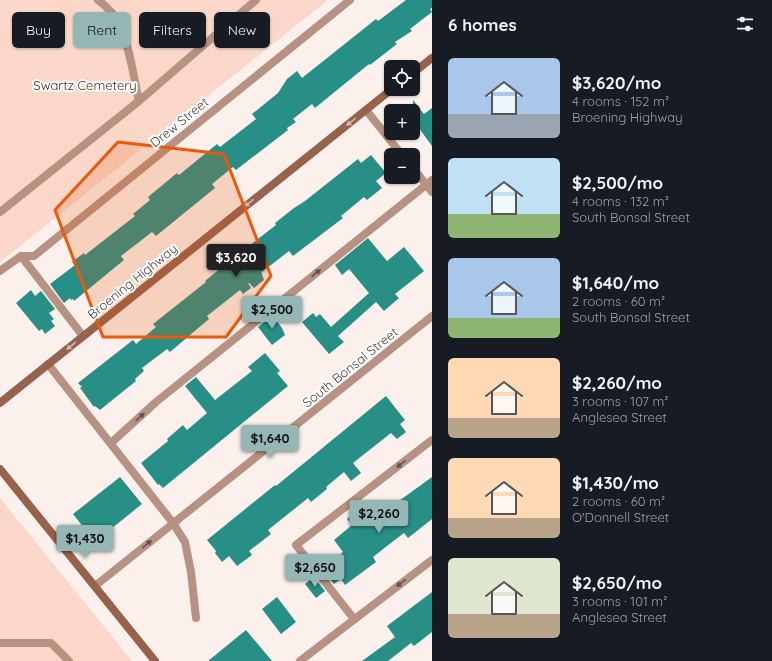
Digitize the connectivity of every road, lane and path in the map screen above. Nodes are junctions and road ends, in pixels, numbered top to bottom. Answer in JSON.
{"nodes":[{"id":1,"x":98,"y":0,"type":"edge"},
{"id":2,"x":240,"y":0,"type":"edge"},
{"id":3,"x":256,"y":0,"type":"edge"},
{"id":4,"x":350,"y":0,"type":"edge"},
{"id":5,"x":246,"y":7,"type":"junction"},
{"id":6,"x":432,"y":58,"type":"edge"},
{"id":7,"x":420,"y":67,"type":"edge"},
{"id":8,"x":384,"y":95,"type":"edge"},
{"id":9,"x":139,"y":101,"type":"junction"},
{"id":10,"x":366,"y":110,"type":"junction"},
{"id":11,"x":396,"y":148,"type":"edge"},
{"id":12,"x":420,"y":174,"type":"edge"},
{"id":13,"x":429,"y":182,"type":"edge"},
{"id":14,"x":432,"y":192,"type":"edge"},
{"id":15,"x":0,"y":212,"type":"edge"},
{"id":16,"x":21,"y":256,"type":"junction"},
{"id":17,"x":0,"y":271,"type":"edge"},
{"id":18,"x":432,"y":316,"type":"edge"},
{"id":19,"x":83,"y":336,"type":"junction"},
{"id":20,"x":48,"y":364,"type":"junction"},
{"id":21,"x":0,"y":403,"type":"edge"},
{"id":22,"x":432,"y":440,"type":"edge"},
{"id":23,"x":111,"y":443,"type":"junction"},
{"id":24,"x":0,"y":469,"type":"edge"},
{"id":25,"x":174,"y":523,"type":"junction"},
{"id":26,"x":432,"y":560,"type":"edge"},
{"id":27,"x":94,"y":586,"type":"junction"},
{"id":28,"x":196,"y":618,"type":"dead end"},
{"id":29,"x":354,"y":619,"type":"junction"},
{"id":30,"x":0,"y":643,"type":"edge"},
{"id":31,"x":69,"y":661,"type":"edge"},
{"id":32,"x":155,"y":661,"type":"edge"},
{"id":33,"x":300,"y":661,"type":"edge"}],
"edges":[{"from":1,"to":9,"type":"street"},
{"from":2,"to":5,"type":"street"},
{"from":3,"to":5,"type":"street"},
{"from":4,"to":16,"type":"street","name":"Drew Street"},
{"from":5,"to":9,"type":"street"},
{"from":6,"to":7,"type":"street"},
{"from":8,"to":10,"type":"street","name":"Broening Highway"},
{"from":9,"to":15,"type":"street"},
{"from":10,"to":11,"type":"street"},
{"from":10,"to":19,"type":"street","name":"Broening Highway","one_way":true},
{"from":12,"to":13,"type":"street"},
{"from":13,"to":14,"type":"street"},
{"from":23,"to":13,"type":"street","one_way":true},
{"from":16,"to":17,"type":"street"},
{"from":16,"to":19,"type":"street"},
{"from":18,"to":25,"type":"street","name":"South Bonsal Street"},
{"from":19,"to":20,"type":"street","name":"Broening Highway","one_way":true},
{"from":20,"to":21,"type":"street","name":"Broening Highway"},
{"from":20,"to":23,"type":"street"},
{"from":22,"to":29,"type":"street","one_way":true},
{"from":23,"to":25,"type":"street"},
{"from":24,"to":27,"type":"street"},
{"from":27,"to":25,"type":"street","name":"South Bonsal Street","one_way":true},
{"from":25,"to":28,"type":"street"},
{"from":26,"to":29,"type":"street","one_way":true},
{"from":27,"to":32,"type":"street"},
{"from":29,"to":33,"type":"street"},
{"from":30,"to":31,"type":"street"}]}
